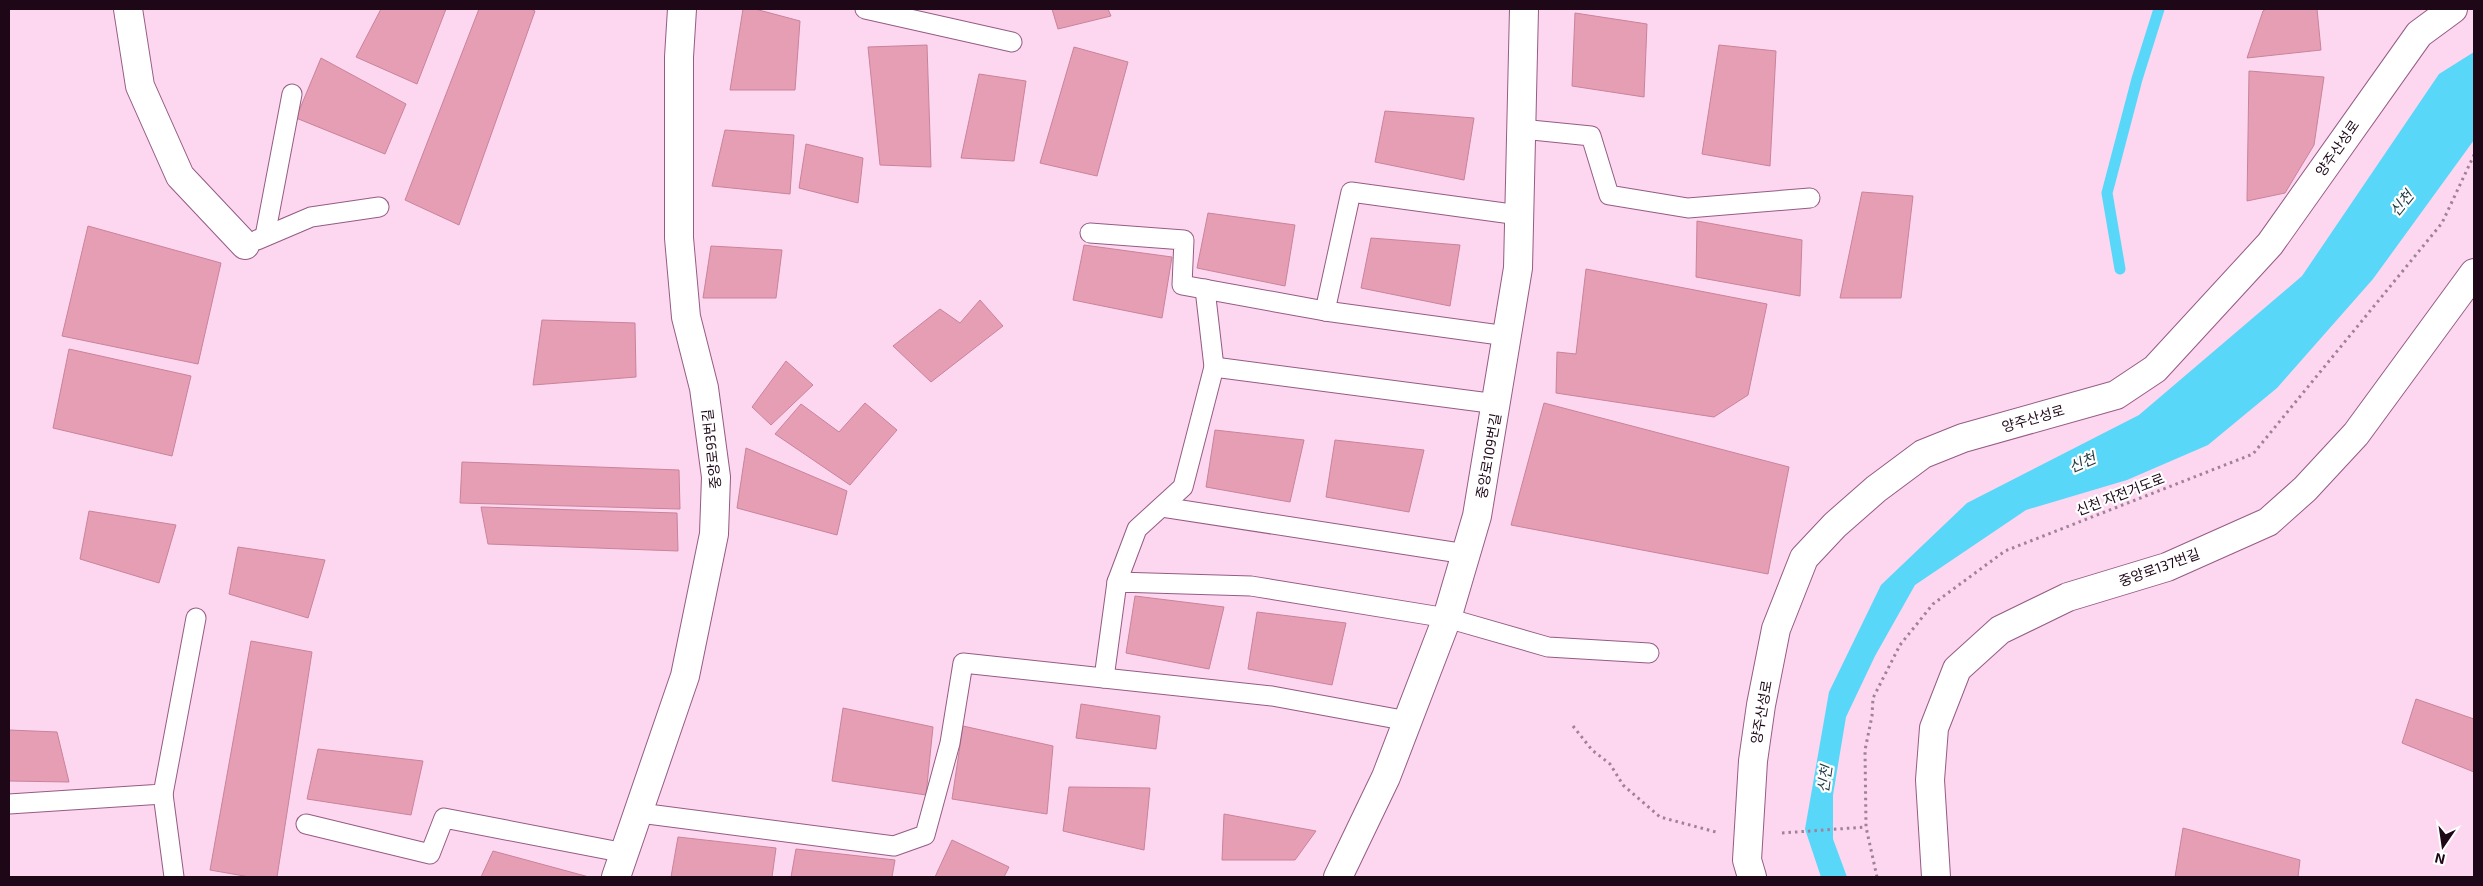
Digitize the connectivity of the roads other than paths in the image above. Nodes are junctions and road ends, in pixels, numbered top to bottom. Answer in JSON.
{"nodes":[{"id":1,"x":128,"y":9,"type":"edge"},
{"id":2,"x":682,"y":9,"type":"edge"},
{"id":3,"x":865,"y":9,"type":"edge"},
{"id":4,"x":1524,"y":9,"type":"edge"},
{"id":5,"x":2452,"y":9,"type":"edge"},
{"id":6,"x":1012,"y":42,"type":"dead end"},
{"id":7,"x":292,"y":94,"type":"dead end"},
{"id":8,"x":1521,"y":128,"type":"junction"},
{"id":9,"x":1810,"y":198,"type":"dead end"},
{"id":10,"x":379,"y":207,"type":"dead end"},
{"id":11,"x":1519,"y":215,"type":"junction"},
{"id":12,"x":1090,"y":233,"type":"dead end"},
{"id":13,"x":255,"y":241,"type":"junction"},
{"id":14,"x":2474,"y":273,"type":"edge"},
{"id":15,"x":1205,"y":289,"type":"junction"},
{"id":16,"x":1325,"y":310,"type":"junction"},
{"id":17,"x":1508,"y":336,"type":"junction"},
{"id":18,"x":1214,"y":367,"type":"junction"},
{"id":19,"x":1497,"y":404,"type":"junction"},
{"id":20,"x":1162,"y":507,"type":"junction"},
{"id":21,"x":1466,"y":554,"type":"junction"},
{"id":22,"x":1117,"y":582,"type":"junction"},
{"id":23,"x":196,"y":618,"type":"dead end"},
{"id":24,"x":1448,"y":618,"type":"junction"},
{"id":25,"x":1649,"y":653,"type":"dead end"},
{"id":26,"x":1104,"y":678,"type":"junction"},
{"id":27,"x":1408,"y":721,"type":"junction"},
{"id":28,"x":163,"y":794,"type":"junction"},
{"id":29,"x":9,"y":804,"type":"edge"},
{"id":30,"x":640,"y":813,"type":"junction"},
{"id":31,"x":306,"y":824,"type":"dead end"},
{"id":32,"x":621,"y":865,"type":"edge"},
{"id":33,"x":174,"y":877,"type":"edge"},
{"id":34,"x":1338,"y":877,"type":"edge"},
{"id":35,"x":1752,"y":877,"type":"edge"},
{"id":36,"x":1936,"y":877,"type":"edge"}],
"edges":[{"from":1,"to":13,"type":"street"},
{"from":2,"to":30,"type":"street","name":"중앙로93번길"},
{"from":3,"to":6,"type":"lane"},
{"from":4,"to":8,"type":"street","name":"중앙로109번길"},
{"from":5,"to":35,"type":"street","name":"양주산성로"},
{"from":7,"to":13,"type":"lane"},
{"from":8,"to":9,"type":"lane"},
{"from":8,"to":11,"type":"street","name":"중앙로109번길"},
{"from":10,"to":13,"type":"lane"},
{"from":11,"to":16,"type":"lane"},
{"from":11,"to":17,"type":"street","name":"중앙로109번길"},
{"from":12,"to":15,"type":"lane"},
{"from":14,"to":36,"type":"street","name":"중앙로137번길"},
{"from":15,"to":16,"type":"lane"},
{"from":15,"to":18,"type":"lane"},
{"from":16,"to":17,"type":"lane"},
{"from":17,"to":19,"type":"street","name":"중앙로109번길"},
{"from":18,"to":19,"type":"lane"},
{"from":18,"to":20,"type":"lane"},
{"from":19,"to":21,"type":"street","name":"중앙로109번길"},
{"from":20,"to":21,"type":"lane"},
{"from":20,"to":22,"type":"lane"},
{"from":21,"to":24,"type":"street","name":"중앙로109번길"},
{"from":22,"to":24,"type":"lane"},
{"from":22,"to":26,"type":"lane"},
{"from":23,"to":28,"type":"lane"},
{"from":24,"to":25,"type":"lane"},
{"from":24,"to":27,"type":"street","name":"중앙로109번길"},
{"from":26,"to":27,"type":"lane"},
{"from":26,"to":30,"type":"lane"},
{"from":27,"to":34,"type":"street","name":"중앙로109번길"},
{"from":28,"to":29,"type":"lane"},
{"from":28,"to":33,"type":"lane"},
{"from":30,"to":32,"type":"street","name":"중앙로93번길"},
{"from":31,"to":32,"type":"lane"}]}
